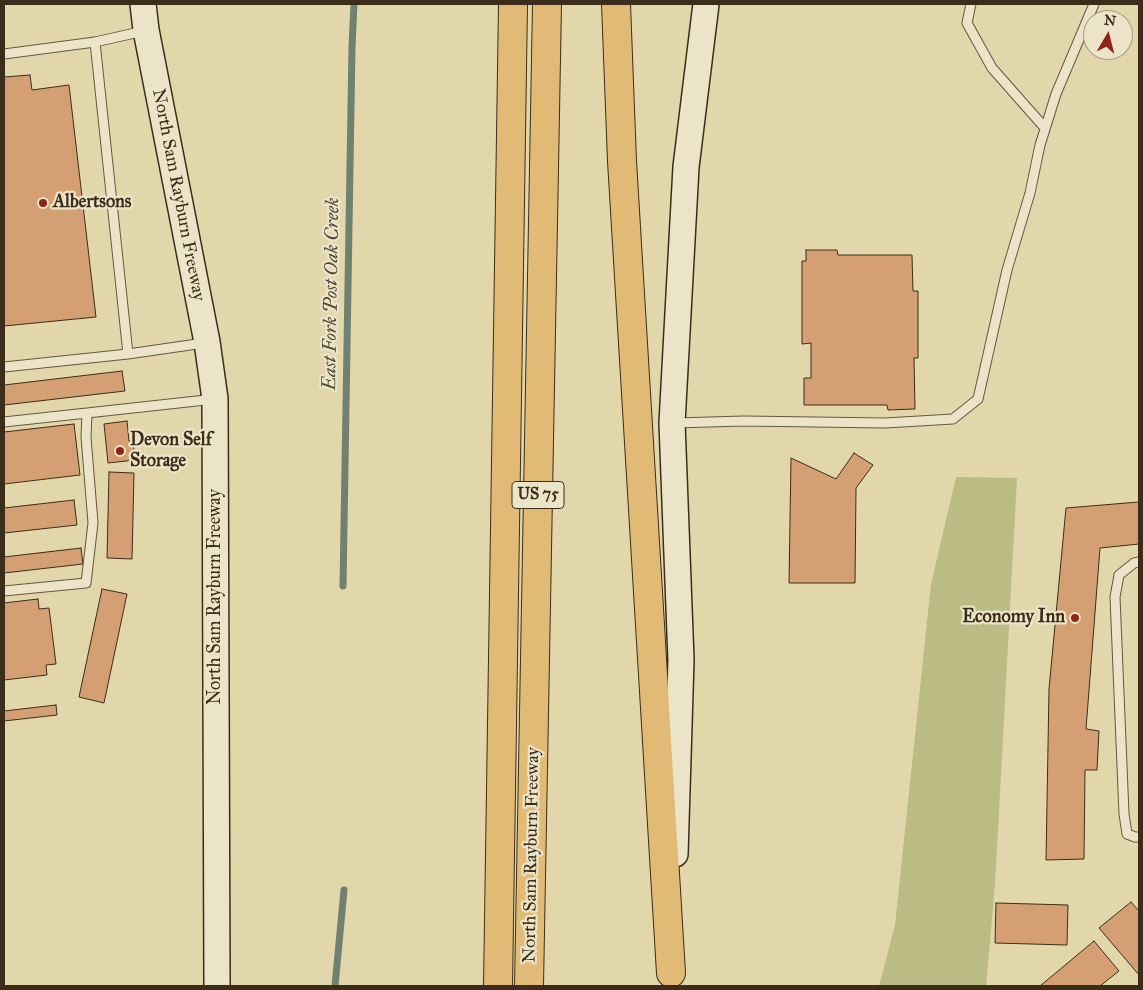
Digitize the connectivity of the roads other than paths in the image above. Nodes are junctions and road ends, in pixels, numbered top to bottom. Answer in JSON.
{"nodes":[{"id":1,"x":143,"y":4,"type":"edge"},
{"id":2,"x":513,"y":4,"type":"edge"},
{"id":3,"x":548,"y":4,"type":"edge"},
{"id":4,"x":616,"y":4,"type":"edge"},
{"id":5,"x":706,"y":4,"type":"edge"},
{"id":6,"x":971,"y":4,"type":"edge"},
{"id":7,"x":1094,"y":4,"type":"edge"},
{"id":8,"x":146,"y":30,"type":"junction"},
{"id":9,"x":95,"y":42,"type":"junction"},
{"id":10,"x":4,"y":54,"type":"edge"},
{"id":11,"x":1045,"y":128,"type":"junction"},
{"id":12,"x":207,"y":342,"type":"junction"},
{"id":13,"x":128,"y":354,"type":"junction"},
{"id":14,"x":4,"y":367,"type":"edge"},
{"id":15,"x":215,"y":399,"type":"junction"},
{"id":16,"x":87,"y":413,"type":"junction"},
{"id":17,"x":4,"y":422,"type":"edge"},
{"id":18,"x":672,"y":423,"type":"junction"},
{"id":19,"x":1139,"y":562,"type":"edge"},
{"id":20,"x":4,"y":591,"type":"edge"},
{"id":21,"x":1139,"y":837,"type":"edge"},
{"id":22,"x":671,"y":980,"type":"edge"},
{"id":23,"x":217,"y":986,"type":"edge"},
{"id":24,"x":498,"y":986,"type":"edge"},
{"id":25,"x":529,"y":986,"type":"edge"}],
"edges":[{"from":1,"to":8,"type":"main road","name":"North Sam Rayburn Freeway"},
{"from":2,"to":24,"type":"highway","name":"North Sam Rayburn Freeway","number":"US 75"},
{"from":3,"to":25,"type":"highway","name":"North Sam Rayburn Freeway","number":"US 75"},
{"from":4,"to":22,"type":"highway"},
{"from":5,"to":18,"type":"main road"},
{"from":6,"to":11,"type":"lane"},
{"from":7,"to":11,"type":"lane"},
{"from":8,"to":9,"type":"lane"},
{"from":8,"to":12,"type":"main road","name":"North Sam Rayburn Freeway"},
{"from":9,"to":10,"type":"lane"},
{"from":9,"to":13,"type":"lane"},
{"from":11,"to":18,"type":"lane"},
{"from":12,"to":13,"type":"lane"},
{"from":12,"to":15,"type":"main road","name":"North Sam Rayburn Freeway"},
{"from":13,"to":14,"type":"lane"},
{"from":15,"to":16,"type":"lane"},
{"from":15,"to":23,"type":"main road","name":"North Sam Rayburn Freeway"},
{"from":16,"to":17,"type":"lane"},
{"from":16,"to":20,"type":"lane"},
{"from":18,"to":22,"type":"main road"},
{"from":19,"to":21,"type":"lane"}]}
